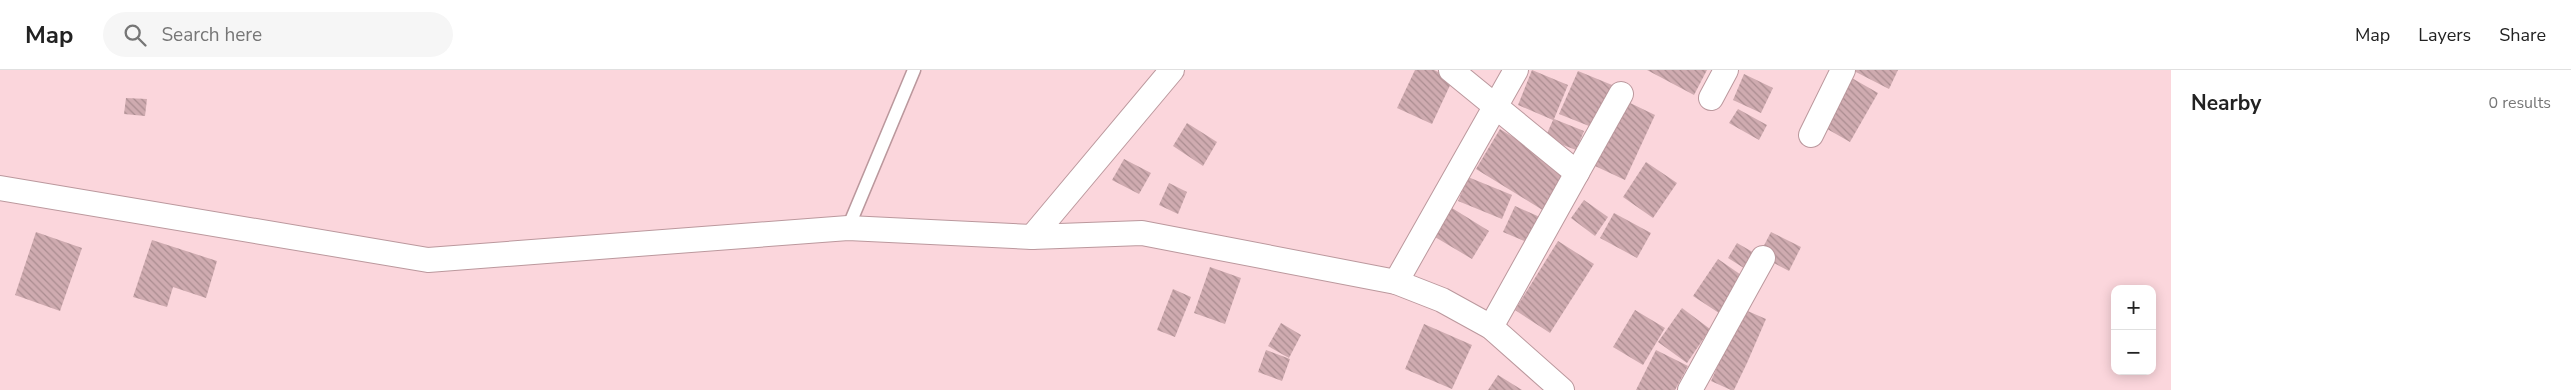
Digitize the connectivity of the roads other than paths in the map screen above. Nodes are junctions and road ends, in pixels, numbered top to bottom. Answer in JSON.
{"nodes":[{"id":1,"x":914,"y":70,"type":"edge"},
{"id":2,"x":1172,"y":70,"type":"edge"},
{"id":3,"x":1451,"y":70,"type":"edge"},
{"id":4,"x":1516,"y":70,"type":"edge"},
{"id":5,"x":1726,"y":70,"type":"edge"},
{"id":6,"x":1843,"y":70,"type":"edge"},
{"id":7,"x":1621,"y":94,"type":"dead end"},
{"id":8,"x":1711,"y":98,"type":"dead end"},
{"id":9,"x":1496,"y":107,"type":"junction"},
{"id":10,"x":1811,"y":135,"type":"dead end"},
{"id":11,"x":1577,"y":173,"type":"junction"},
{"id":12,"x":0,"y":188,"type":"edge"},
{"id":13,"x":848,"y":228,"type":"junction"},
{"id":14,"x":1032,"y":237,"type":"junction"},
{"id":15,"x":1763,"y":258,"type":"dead end"},
{"id":16,"x":1396,"y":282,"type":"junction"},
{"id":17,"x":1491,"y":327,"type":"junction"},
{"id":18,"x":1562,"y":390,"type":"edge"},
{"id":19,"x":1690,"y":390,"type":"edge"}],
"edges":[{"from":1,"to":13,"type":"lane"},
{"from":2,"to":14,"type":"street"},
{"from":3,"to":9,"type":"street"},
{"from":4,"to":9,"type":"street"},
{"from":5,"to":8,"type":"street"},
{"from":6,"to":10,"type":"street"},
{"from":7,"to":11,"type":"street"},
{"from":9,"to":11,"type":"street"},
{"from":9,"to":16,"type":"street"},
{"from":11,"to":17,"type":"street"},
{"from":12,"to":13,"type":"street"},
{"from":13,"to":14,"type":"street"},
{"from":14,"to":16,"type":"street"},
{"from":15,"to":19,"type":"street"},
{"from":16,"to":17,"type":"street"},
{"from":17,"to":18,"type":"street"}]}
